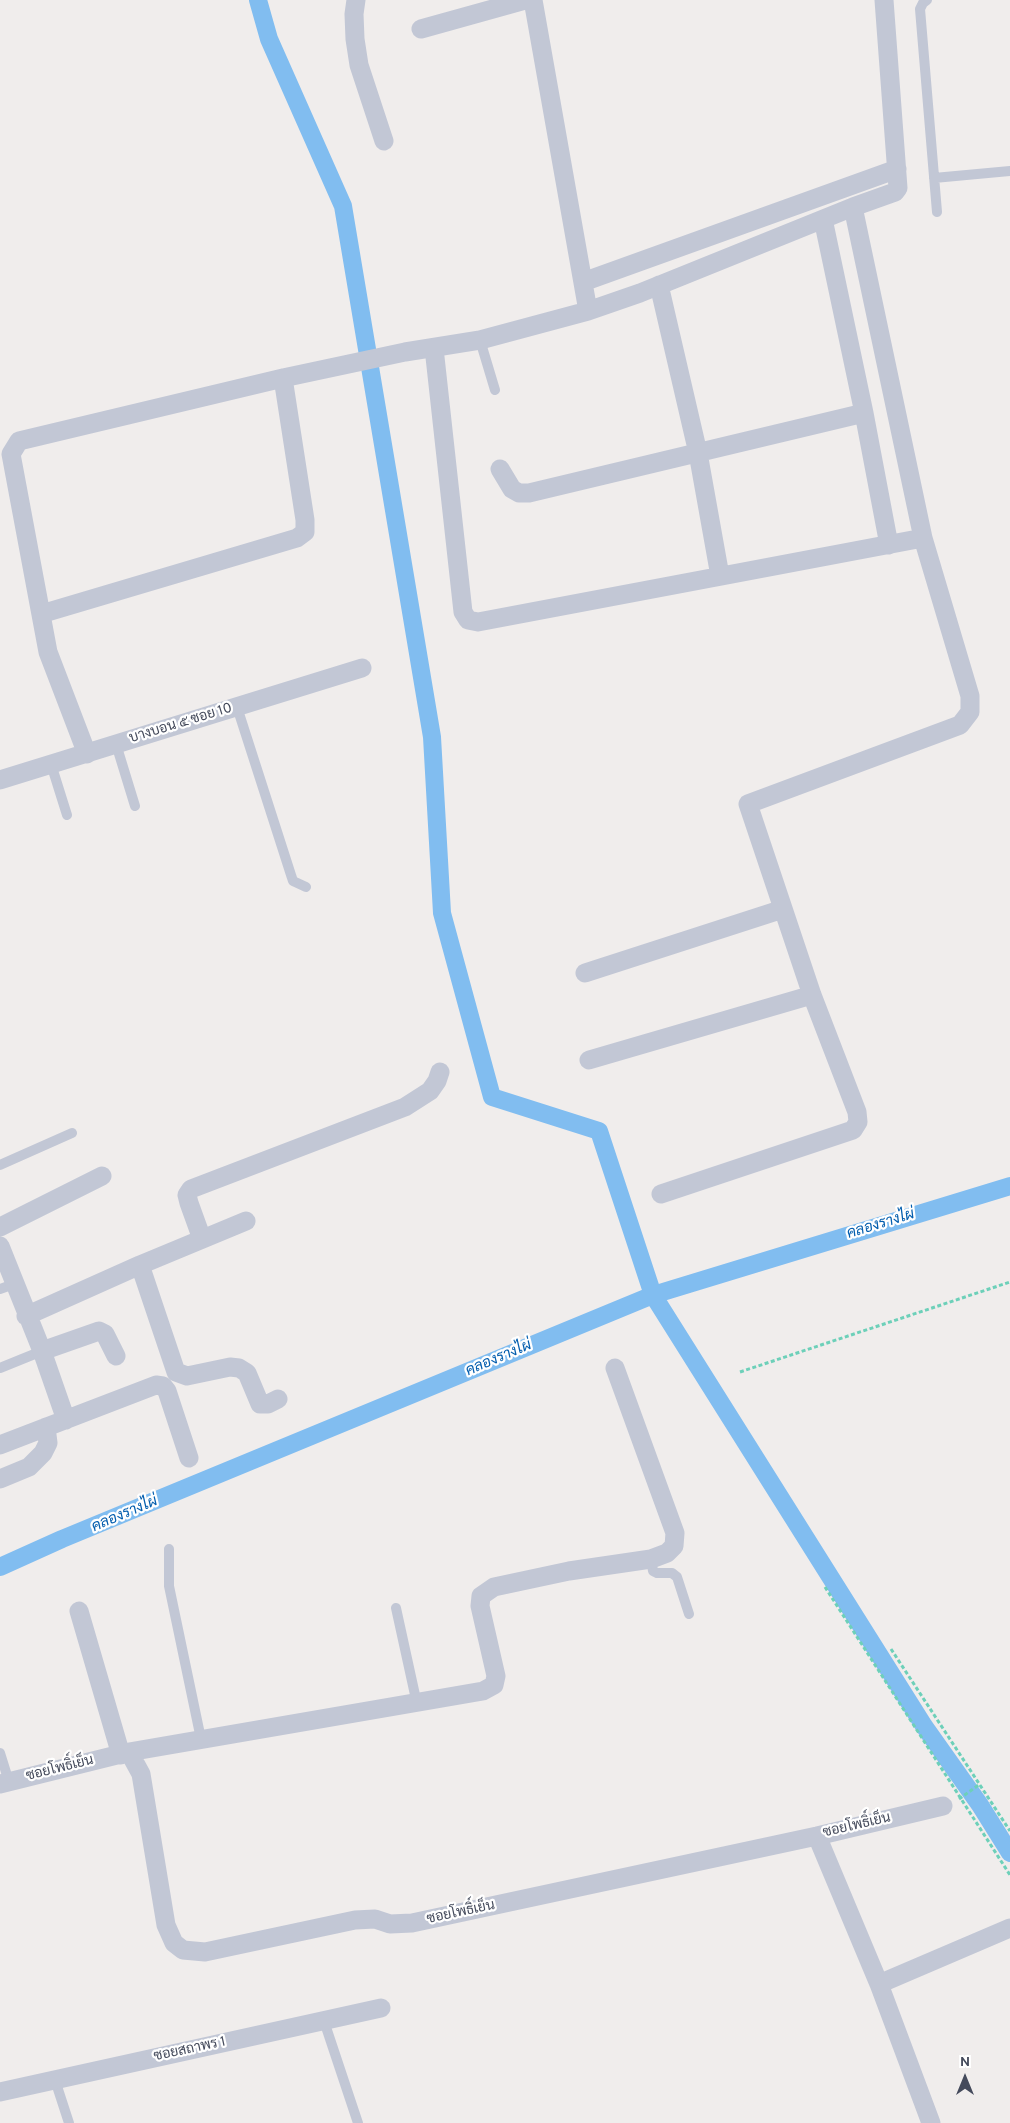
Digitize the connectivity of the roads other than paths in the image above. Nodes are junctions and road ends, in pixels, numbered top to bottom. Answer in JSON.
{"nodes":[{"id":1,"x":356,"y":0,"type":"edge"},
{"id":2,"x":525,"y":0,"type":"edge"},
{"id":3,"x":534,"y":0,"type":"edge"},
{"id":4,"x":884,"y":0,"type":"edge"},
{"id":5,"x":927,"y":0,"type":"edge"},
{"id":6,"x":420,"y":29,"type":"dead end"},
{"id":7,"x":384,"y":141,"type":"dead end"},
{"id":8,"x":896,"y":169,"type":"junction"},
{"id":9,"x":1010,"y":171,"type":"edge"},
{"id":10,"x":934,"y":178,"type":"junction"},
{"id":11,"x":853,"y":207,"type":"junction"},
{"id":12,"x":937,"y":212,"type":"dead end"},
{"id":13,"x":823,"y":220,"type":"junction"},
{"id":14,"x":583,"y":282,"type":"junction"},
{"id":15,"x":659,"y":285,"type":"junction"},
{"id":16,"x":588,"y":311,"type":"junction"},
{"id":17,"x":480,"y":340,"type":"junction"},
{"id":18,"x":434,"y":348,"type":"junction"},
{"id":19,"x":283,"y":378,"type":"junction"},
{"id":20,"x":495,"y":390,"type":"dead end"},
{"id":21,"x":864,"y":413,"type":"junction"},
{"id":22,"x":698,"y":454,"type":"junction"},
{"id":23,"x":500,"y":469,"type":"dead end"},
{"id":24,"x":923,"y":538,"type":"junction"},
{"id":25,"x":889,"y":545,"type":"junction"},
{"id":26,"x":720,"y":576,"type":"junction"},
{"id":27,"x":41,"y":614,"type":"junction"},
{"id":28,"x":362,"y":668,"type":"dead end"},
{"id":29,"x":237,"y":707,"type":"junction"},
{"id":30,"x":116,"y":744,"type":"junction"},
{"id":31,"x":87,"y":754,"type":"junction"},
{"id":32,"x":51,"y":764,"type":"junction"},
{"id":33,"x":0,"y":780,"type":"edge"},
{"id":34,"x":135,"y":806,"type":"dead end"},
{"id":35,"x":67,"y":814,"type":"dead end"},
{"id":36,"x":306,"y":887,"type":"dead end"},
{"id":37,"x":783,"y":909,"type":"junction"},
{"id":38,"x":585,"y":973,"type":"dead end"},
{"id":39,"x":812,"y":995,"type":"junction"},
{"id":40,"x":589,"y":1060,"type":"dead end"},
{"id":41,"x":440,"y":1072,"type":"dead end"},
{"id":42,"x":72,"y":1132,"type":"dead end"},
{"id":43,"x":0,"y":1165,"type":"edge"},
{"id":44,"x":102,"y":1176,"type":"dead end"},
{"id":45,"x":661,"y":1194,"type":"dead end"},
{"id":46,"x":246,"y":1221,"type":"dead end"},
{"id":47,"x":0,"y":1227,"type":"edge"},
{"id":48,"x":202,"y":1239,"type":"junction"},
{"id":49,"x":0,"y":1246,"type":"edge"},
{"id":50,"x":140,"y":1264,"type":"junction"},
{"id":51,"x":7,"y":1287,"type":"edge"},
{"id":52,"x":26,"y":1316,"type":"junction"},
{"id":53,"x":42,"y":1351,"type":"junction"},
{"id":54,"x":116,"y":1356,"type":"dead end"},
{"id":55,"x":0,"y":1368,"type":"edge"},
{"id":56,"x":614,"y":1368,"type":"dead end"},
{"id":57,"x":278,"y":1399,"type":"dead end"},
{"id":58,"x":66,"y":1420,"type":"junction"},
{"id":59,"x":46,"y":1427,"type":"junction"},
{"id":60,"x":0,"y":1445,"type":"edge"},
{"id":61,"x":189,"y":1458,"type":"dead end"},
{"id":62,"x":0,"y":1479,"type":"edge"},
{"id":63,"x":169,"y":1549,"type":"dead end"},
{"id":64,"x":651,"y":1559,"type":"junction"},
{"id":65,"x":396,"y":1608,"type":"dead end"},
{"id":66,"x":80,"y":1611,"type":"dead end"},
{"id":67,"x":689,"y":1614,"type":"dead end"},
{"id":68,"x":417,"y":1704,"type":"junction"},
{"id":69,"x":201,"y":1739,"type":"junction"},
{"id":70,"x":0,"y":1753,"type":"edge"},
{"id":71,"x":125,"y":1753,"type":"junction"},
{"id":72,"x":4,"y":1783,"type":"edge"},
{"id":73,"x":942,"y":1806,"type":"dead end"},
{"id":74,"x":817,"y":1836,"type":"junction"},
{"id":75,"x":1010,"y":1928,"type":"edge"},
{"id":76,"x":879,"y":1984,"type":"junction"},
{"id":77,"x":381,"y":2008,"type":"dead end"},
{"id":78,"x":324,"y":2021,"type":"junction"},
{"id":79,"x":55,"y":2080,"type":"junction"},
{"id":80,"x":0,"y":2092,"type":"edge"},
{"id":81,"x":69,"y":2123,"type":"edge"},
{"id":82,"x":358,"y":2123,"type":"edge"},
{"id":83,"x":931,"y":2123,"type":"edge"}],
"edges":[{"from":1,"to":7,"type":"street"},
{"from":2,"to":6,"type":"street"},
{"from":3,"to":14,"type":"street"},
{"from":4,"to":8,"type":"street"},
{"from":5,"to":10,"type":"lane"},
{"from":8,"to":11,"type":"street"},
{"from":8,"to":14,"type":"street"},
{"from":9,"to":10,"type":"lane"},
{"from":10,"to":12,"type":"lane"},
{"from":11,"to":13,"type":"street"},
{"from":11,"to":24,"type":"street"},
{"from":13,"to":15,"type":"street"},
{"from":13,"to":21,"type":"street"},
{"from":14,"to":16,"type":"street"},
{"from":15,"to":16,"type":"street"},
{"from":15,"to":22,"type":"street"},
{"from":16,"to":17,"type":"street"},
{"from":17,"to":18,"type":"street"},
{"from":17,"to":20,"type":"lane"},
{"from":18,"to":19,"type":"street"},
{"from":18,"to":26,"type":"street"},
{"from":19,"to":27,"type":"street"},
{"from":19,"to":27,"type":"street"},
{"from":21,"to":22,"type":"street"},
{"from":21,"to":25,"type":"street"},
{"from":22,"to":23,"type":"street"},
{"from":22,"to":26,"type":"street"},
{"from":24,"to":25,"type":"street"},
{"from":24,"to":37,"type":"street"},
{"from":25,"to":26,"type":"street"},
{"from":27,"to":31,"type":"street"},
{"from":28,"to":29,"type":"street","name":"บางบอน ๕ ซอย 10"},
{"from":29,"to":30,"type":"street","name":"บางบอน ๕ ซอย 10"},
{"from":29,"to":36,"type":"lane"},
{"from":30,"to":31,"type":"street","name":"บางบอน ๕ ซอย 10"},
{"from":30,"to":34,"type":"lane"},
{"from":31,"to":32,"type":"street","name":"บางบอน ๕ ซอย 10"},
{"from":32,"to":33,"type":"street","name":"บางบอน ๕ ซอย 10"},
{"from":32,"to":35,"type":"lane"},
{"from":37,"to":38,"type":"street"},
{"from":37,"to":39,"type":"street"},
{"from":39,"to":40,"type":"street"},
{"from":39,"to":45,"type":"street"},
{"from":41,"to":48,"type":"street"},
{"from":42,"to":43,"type":"lane"},
{"from":44,"to":47,"type":"street"},
{"from":46,"to":48,"type":"street"},
{"from":48,"to":50,"type":"street"},
{"from":49,"to":51,"type":"street"},
{"from":50,"to":52,"type":"street"},
{"from":50,"to":57,"type":"street"},
{"from":51,"to":52,"type":"street"},
{"from":52,"to":53,"type":"street"},
{"from":53,"to":54,"type":"street"},
{"from":53,"to":55,"type":"lane"},
{"from":53,"to":58,"type":"street"},
{"from":56,"to":64,"type":"street"},
{"from":58,"to":59,"type":"street"},
{"from":58,"to":61,"type":"street"},
{"from":59,"to":60,"type":"street"},
{"from":59,"to":62,"type":"street"},
{"from":63,"to":69,"type":"lane"},
{"from":64,"to":67,"type":"lane"},
{"from":64,"to":68,"type":"street"},
{"from":65,"to":68,"type":"lane"},
{"from":66,"to":71,"type":"street"},
{"from":68,"to":69,"type":"street"},
{"from":69,"to":71,"type":"street"},
{"from":70,"to":72,"type":"lane"},
{"from":71,"to":72,"type":"street","name":"ซอยโพธิ์เย็น"},
{"from":71,"to":74,"type":"street","name":"ซอยโพธิ์เย็น"},
{"from":73,"to":74,"type":"street","name":"ซอยโพธิ์เย็น"},
{"from":74,"to":76,"type":"street"},
{"from":75,"to":76,"type":"street"},
{"from":76,"to":83,"type":"street"},
{"from":77,"to":78,"type":"street","name":"ซอยสถาพร 1"},
{"from":78,"to":79,"type":"street","name":"ซอยสถาพร 1"},
{"from":78,"to":82,"type":"lane"},
{"from":79,"to":80,"type":"street","name":"ซอยสถาพร 1"},
{"from":79,"to":81,"type":"lane"}]}
